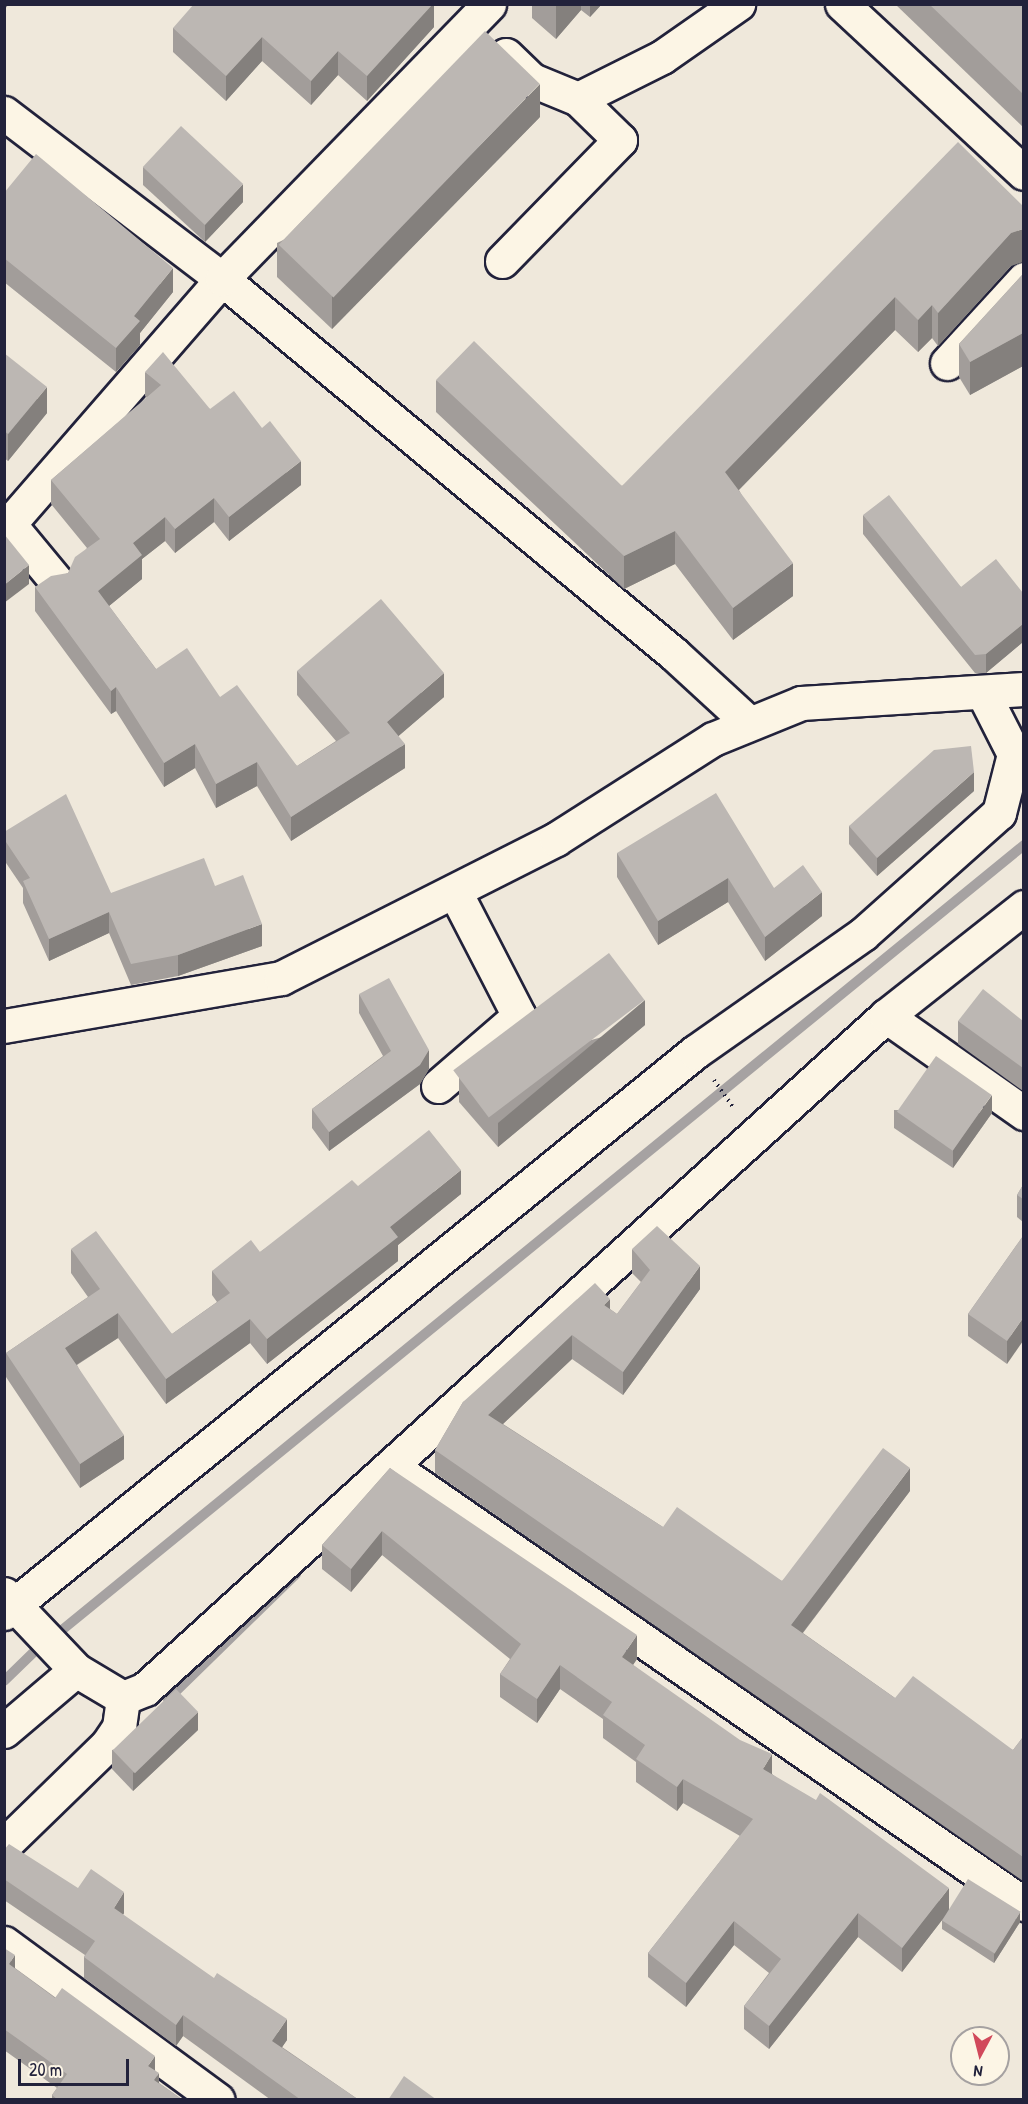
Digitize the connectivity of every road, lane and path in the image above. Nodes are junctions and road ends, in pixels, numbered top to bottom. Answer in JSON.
{"nodes":[{"id":1,"x":738,"y":4,"type":"edge"},
{"id":2,"x":842,"y":4,"type":"edge"},
{"id":3,"x":480,"y":14,"type":"edge"},
{"id":4,"x":578,"y":99,"type":"junction"},
{"id":5,"x":4,"y":113,"type":"edge"},
{"id":6,"x":1023,"y":173,"type":"edge"},
{"id":7,"x":502,"y":261,"type":"dead end"},
{"id":8,"x":222,"y":279,"type":"junction"},
{"id":9,"x":1023,"y":279,"type":"edge"},
{"id":10,"x":947,"y":363,"type":"dead end"},
{"id":11,"x":57,"y":582,"type":"edge"},
{"id":12,"x":1023,"y":689,"type":"edge"},
{"id":13,"x":983,"y":693,"type":"junction"},
{"id":14,"x":748,"y":722,"type":"junction"},
{"id":15,"x":455,"y":892,"type":"junction"},
{"id":16,"x":1023,"y":907,"type":"edge"},
{"id":17,"x":886,"y":1016,"type":"junction"},
{"id":18,"x":4,"y":1026,"type":"edge"},
{"id":19,"x":695,"y":1052,"type":"junction"},
{"id":20,"x":438,"y":1086,"type":"dead end"},
{"id":21,"x":1023,"y":1113,"type":"edge"},
{"id":22,"x":753,"y":1136,"type":"junction"},
{"id":23,"x":391,"y":1466,"type":"junction"},
{"id":24,"x":7,"y":1604,"type":"edge"},
{"id":25,"x":76,"y":1670,"type":"junction"},
{"id":26,"x":123,"y":1698,"type":"junction"},
{"id":27,"x":4,"y":1731,"type":"edge"},
{"id":28,"x":4,"y":1845,"type":"edge"},
{"id":29,"x":1023,"y":1904,"type":"edge"},
{"id":30,"x":4,"y":1943,"type":"edge"},
{"id":31,"x":218,"y":2100,"type":"edge"}],
"edges":[{"from":1,"to":4,"type":"street"},
{"from":2,"to":6,"type":"street"},
{"from":3,"to":4,"type":"street"},
{"from":3,"to":8,"type":"street"},
{"from":4,"to":7,"type":"street"},
{"from":5,"to":8,"type":"street"},
{"from":8,"to":11,"type":"street"},
{"from":8,"to":14,"type":"street"},
{"from":9,"to":10,"type":"street"},
{"from":12,"to":13,"type":"street"},
{"from":13,"to":14,"type":"street"},
{"from":13,"to":19,"type":"street"},
{"from":14,"to":15,"type":"street"},
{"from":15,"to":18,"type":"street"},
{"from":15,"to":20,"type":"street"},
{"from":16,"to":17,"type":"street"},
{"from":17,"to":21,"type":"street"},
{"from":17,"to":22,"type":"street"},
{"from":19,"to":22,"type":"path"},
{"from":19,"to":24,"type":"street"},
{"from":22,"to":23,"type":"street"},
{"from":23,"to":26,"type":"street"},
{"from":23,"to":29,"type":"street"},
{"from":24,"to":25,"type":"street"},
{"from":25,"to":26,"type":"street"},
{"from":25,"to":27,"type":"street"},
{"from":26,"to":28,"type":"street"},
{"from":30,"to":31,"type":"street"}]}
